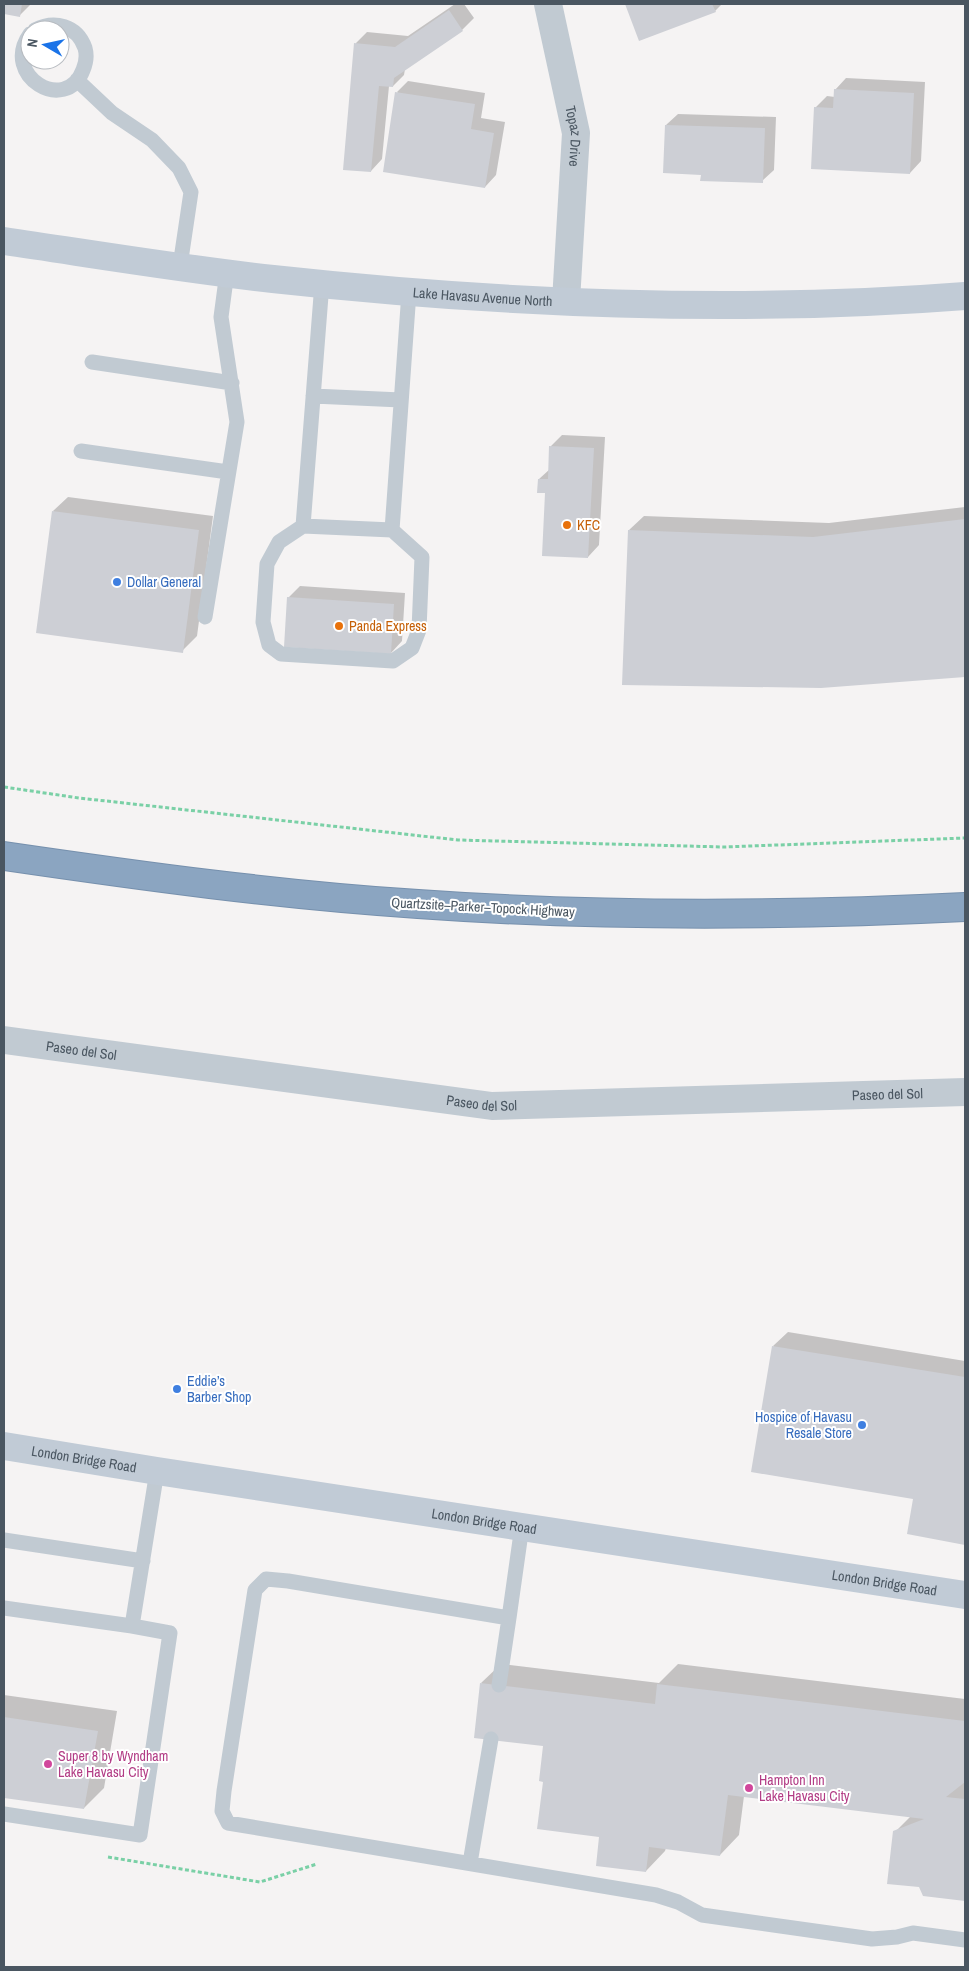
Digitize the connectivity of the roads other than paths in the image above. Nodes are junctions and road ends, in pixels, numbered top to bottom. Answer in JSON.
{"nodes":[{"id":1,"x":548,"y":4,"type":"edge"},
{"id":2,"x":70,"y":29,"type":"edge"},
{"id":3,"x":23,"y":70,"type":"edge"},
{"id":4,"x":77,"y":80,"type":"junction"},
{"id":5,"x":4,"y":241,"type":"edge"},
{"id":6,"x":180,"y":266,"type":"junction"},
{"id":7,"x":226,"y":272,"type":"junction"},
{"id":8,"x":322,"y":283,"type":"junction"},
{"id":9,"x":409,"y":292,"type":"junction"},
{"id":10,"x":965,"y":296,"type":"edge"},
{"id":11,"x":566,"y":301,"type":"junction"},
{"id":12,"x":92,"y":362,"type":"dead end"},
{"id":13,"x":232,"y":383,"type":"junction"},
{"id":14,"x":313,"y":396,"type":"junction"},
{"id":15,"x":401,"y":400,"type":"junction"},
{"id":16,"x":81,"y":451,"type":"dead end"},
{"id":17,"x":228,"y":472,"type":"junction"},
{"id":18,"x":303,"y":526,"type":"junction"},
{"id":19,"x":392,"y":530,"type":"junction"},
{"id":20,"x":206,"y":617,"type":"dead end"},
{"id":21,"x":4,"y":856,"type":"edge"},
{"id":22,"x":965,"y":907,"type":"edge"},
{"id":23,"x":4,"y":1040,"type":"edge"},
{"id":24,"x":965,"y":1092,"type":"edge"},
{"id":25,"x":4,"y":1446,"type":"edge"},
{"id":26,"x":157,"y":1471,"type":"junction"},
{"id":27,"x":522,"y":1526,"type":"junction"},
{"id":28,"x":4,"y":1540,"type":"edge"},
{"id":29,"x":143,"y":1561,"type":"junction"},
{"id":30,"x":965,"y":1594,"type":"edge"},
{"id":31,"x":4,"y":1608,"type":"edge"},
{"id":32,"x":509,"y":1618,"type":"junction"},
{"id":33,"x":132,"y":1626,"type":"junction"},
{"id":34,"x":499,"y":1685,"type":"dead end"},
{"id":35,"x":491,"y":1739,"type":"dead end"},
{"id":36,"x":4,"y":1814,"type":"edge"},
{"id":37,"x":470,"y":1863,"type":"junction"},
{"id":38,"x":965,"y":1940,"type":"edge"}],
"edges":[{"from":1,"to":11,"type":"street","name":"Topaz Drive"},
{"from":2,"to":4,"type":"lane"},
{"from":3,"to":4,"type":"lane"},
{"from":4,"to":6,"type":"lane"},
{"from":5,"to":6,"type":"main road","name":"Lake Havasu Avenue North"},
{"from":6,"to":7,"type":"main road","name":"Lake Havasu Avenue North"},
{"from":7,"to":8,"type":"main road","name":"Lake Havasu Avenue North"},
{"from":7,"to":13,"type":"lane"},
{"from":8,"to":9,"type":"main road","name":"Lake Havasu Avenue North"},
{"from":8,"to":14,"type":"lane"},
{"from":9,"to":11,"type":"main road","name":"Lake Havasu Avenue North"},
{"from":9,"to":15,"type":"lane"},
{"from":10,"to":11,"type":"main road","name":"Lake Havasu Avenue North"},
{"from":12,"to":13,"type":"lane"},
{"from":13,"to":17,"type":"lane"},
{"from":14,"to":15,"type":"lane"},
{"from":14,"to":18,"type":"lane"},
{"from":15,"to":19,"type":"lane"},
{"from":16,"to":17,"type":"lane"},
{"from":17,"to":20,"type":"lane"},
{"from":18,"to":19,"type":"lane"},
{"from":18,"to":19,"type":"lane"},
{"from":21,"to":22,"type":"highway","name":"Quartzsite–Parker–Topock Highway"},
{"from":23,"to":24,"type":"street","name":"Paseo del Sol"},
{"from":25,"to":26,"type":"main road","name":"London Bridge Road"},
{"from":26,"to":27,"type":"main road","name":"London Bridge Road"},
{"from":26,"to":29,"type":"lane"},
{"from":27,"to":30,"type":"main road","name":"London Bridge Road"},
{"from":27,"to":32,"type":"lane"},
{"from":28,"to":29,"type":"lane"},
{"from":29,"to":33,"type":"lane"},
{"from":31,"to":33,"type":"lane"},
{"from":32,"to":34,"type":"lane"},
{"from":32,"to":37,"type":"lane"},
{"from":33,"to":36,"type":"lane"},
{"from":35,"to":37,"type":"lane"},
{"from":37,"to":38,"type":"lane"}]}
